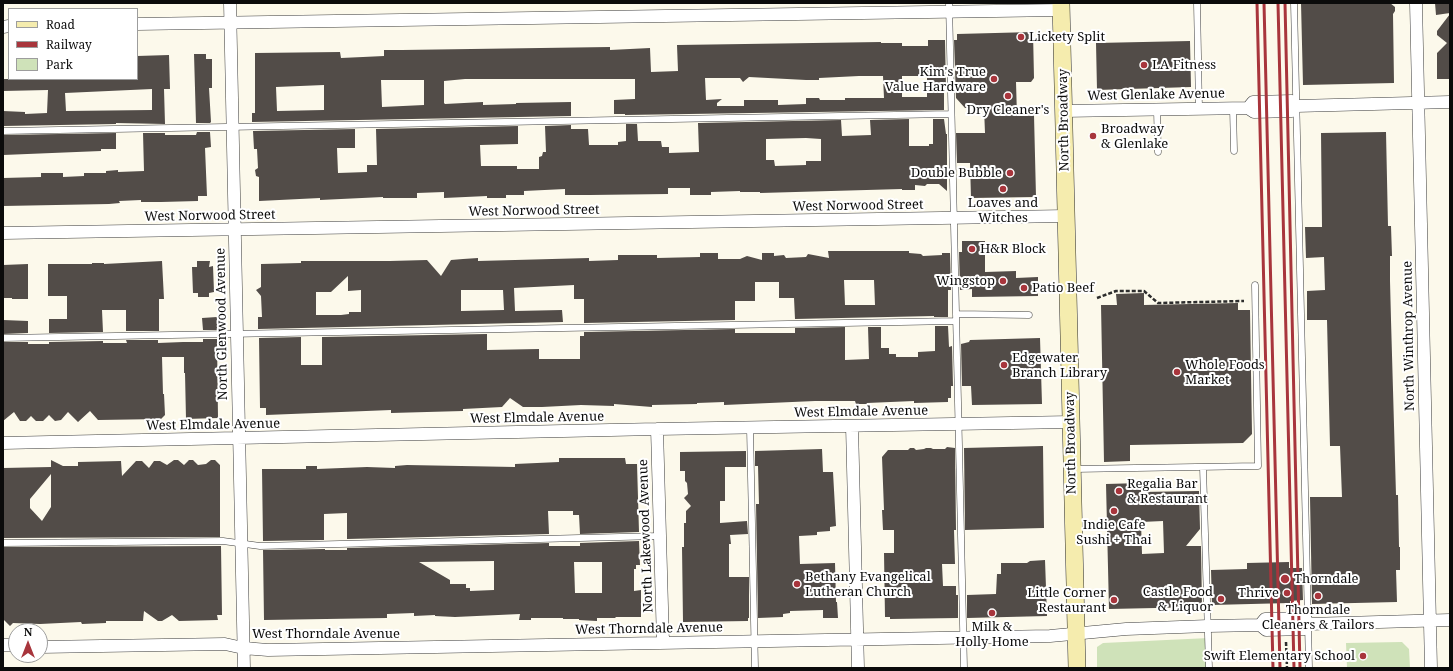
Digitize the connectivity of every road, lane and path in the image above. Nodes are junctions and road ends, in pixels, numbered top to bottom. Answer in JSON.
{"nodes":[{"id":1,"x":230,"y":3,"type":"edge"},
{"id":2,"x":1197,"y":3,"type":"edge"},
{"id":3,"x":1294,"y":3,"type":"edge"},
{"id":4,"x":1416,"y":3,"type":"edge"},
{"id":5,"x":1061,"y":6,"type":"edge"},
{"id":6,"x":949,"y":7,"type":"edge"},
{"id":7,"x":230,"y":23,"type":"junction"},
{"id":8,"x":138,"y":24,"type":"edge"},
{"id":9,"x":1450,"y":102,"type":"edge"},
{"id":10,"x":1418,"y":103,"type":"junction"},
{"id":11,"x":1296,"y":106,"type":"junction"},
{"id":12,"x":1233,"y":108,"type":"junction"},
{"id":13,"x":1199,"y":109,"type":"junction"},
{"id":14,"x":1063,"y":110,"type":"junction"},
{"id":15,"x":1157,"y":110,"type":"junction"},
{"id":16,"x":951,"y":114,"type":"junction"},
{"id":17,"x":232,"y":127,"type":"junction"},
{"id":18,"x":3,"y":131,"type":"edge"},
{"id":19,"x":1234,"y":151,"type":"dead end"},
{"id":20,"x":1158,"y":152,"type":"dead end"},
{"id":21,"x":1066,"y":216,"type":"junction"},
{"id":22,"x":954,"y":218,"type":"junction"},
{"id":23,"x":234,"y":230,"type":"junction"},
{"id":24,"x":3,"y":233,"type":"edge"},
{"id":25,"x":1255,"y":286,"type":"dead end"},
{"id":26,"x":1097,"y":298,"type":"dead end"},
{"id":27,"x":1244,"y":301,"type":"dead end"},
{"id":28,"x":956,"y":314,"type":"junction"},
{"id":29,"x":1029,"y":315,"type":"dead end"},
{"id":30,"x":956,"y":321,"type":"junction"},
{"id":31,"x":237,"y":333,"type":"junction"},
{"id":32,"x":3,"y":338,"type":"edge"},
{"id":33,"x":1071,"y":422,"type":"junction"},
{"id":34,"x":959,"y":424,"type":"junction"},
{"id":35,"x":852,"y":426,"type":"junction"},
{"id":36,"x":750,"y":428,"type":"junction"},
{"id":37,"x":657,"y":429,"type":"junction"},
{"id":38,"x":239,"y":439,"type":"junction"},
{"id":39,"x":3,"y":443,"type":"edge"},
{"id":40,"x":1203,"y":467,"type":"junction"},
{"id":41,"x":1072,"y":469,"type":"junction"},
{"id":42,"x":660,"y":536,"type":"junction"},
{"id":43,"x":3,"y":543,"type":"edge"},
{"id":44,"x":241,"y":544,"type":"junction"},
{"id":45,"x":1450,"y":620,"type":"edge"},
{"id":46,"x":1430,"y":621,"type":"junction"},
{"id":47,"x":1308,"y":624,"type":"junction"},
{"id":48,"x":1208,"y":626,"type":"junction"},
{"id":49,"x":1076,"y":634,"type":"junction"},
{"id":50,"x":964,"y":638,"type":"junction"},
{"id":51,"x":858,"y":639,"type":"junction"},
{"id":52,"x":754,"y":641,"type":"junction"},
{"id":53,"x":1286,"y":642,"type":"dead end"},
{"id":54,"x":663,"y":643,"type":"junction"},
{"id":55,"x":48,"y":647,"type":"edge"},
{"id":56,"x":243,"y":648,"type":"junction"},
{"id":57,"x":244,"y":668,"type":"edge"},
{"id":58,"x":755,"y":668,"type":"edge"},
{"id":59,"x":858,"y":668,"type":"edge"},
{"id":60,"x":964,"y":668,"type":"edge"},
{"id":61,"x":1077,"y":668,"type":"edge"},
{"id":62,"x":1209,"y":668,"type":"edge"},
{"id":63,"x":1287,"y":668,"type":"edge"},
{"id":64,"x":1309,"y":668,"type":"edge"},
{"id":65,"x":1431,"y":668,"type":"edge"}],
"edges":[{"from":1,"to":7,"type":"street","name":"North Glenwood Avenue"},
{"from":2,"to":13,"type":"lane"},
{"from":3,"to":11,"type":"lane"},
{"from":4,"to":10,"type":"street","name":"North Winthrop Avenue"},
{"from":5,"to":6,"type":"street"},
{"from":5,"to":14,"type":"main road","name":"North Broadway"},
{"from":6,"to":7,"type":"street"},
{"from":6,"to":16,"type":"lane"},
{"from":7,"to":8,"type":"street"},
{"from":7,"to":17,"type":"street","name":"North Glenwood Avenue"},
{"from":9,"to":10,"type":"street","name":"West Glenlake Avenue"},
{"from":10,"to":11,"type":"street","name":"West Glenlake Avenue"},
{"from":10,"to":46,"type":"street","name":"North Winthrop Avenue"},
{"from":11,"to":12,"type":"street","name":"West Glenlake Avenue"},
{"from":11,"to":47,"type":"lane"},
{"from":12,"to":13,"type":"street","name":"West Glenlake Avenue"},
{"from":12,"to":19,"type":"lane"},
{"from":13,"to":15,"type":"street","name":"West Glenlake Avenue"},
{"from":14,"to":15,"type":"street","name":"West Glenlake Avenue"},
{"from":14,"to":21,"type":"main road","name":"North Broadway"},
{"from":15,"to":20,"type":"lane"},
{"from":16,"to":17,"type":"lane"},
{"from":16,"to":22,"type":"lane"},
{"from":17,"to":18,"type":"lane"},
{"from":17,"to":23,"type":"street","name":"North Glenwood Avenue"},
{"from":21,"to":22,"type":"street","name":"West Norwood Street"},
{"from":21,"to":33,"type":"main road","name":"North Broadway"},
{"from":22,"to":23,"type":"street","name":"West Norwood Street"},
{"from":22,"to":28,"type":"lane"},
{"from":23,"to":24,"type":"street","name":"West Norwood Street"},
{"from":23,"to":31,"type":"street","name":"North Glenwood Avenue"},
{"from":25,"to":40,"type":"lane"},
{"from":26,"to":27,"type":"path"},
{"from":28,"to":29,"type":"lane"},
{"from":28,"to":30,"type":"lane"},
{"from":30,"to":31,"type":"lane"},
{"from":30,"to":34,"type":"lane"},
{"from":31,"to":32,"type":"lane"},
{"from":31,"to":38,"type":"street","name":"North Glenwood Avenue"},
{"from":33,"to":34,"type":"street","name":"West Elmdale Avenue"},
{"from":33,"to":41,"type":"main road","name":"North Broadway"},
{"from":34,"to":35,"type":"street","name":"West Elmdale Avenue"},
{"from":34,"to":50,"type":"lane"},
{"from":35,"to":36,"type":"street","name":"West Elmdale Avenue"},
{"from":35,"to":51,"type":"street"},
{"from":36,"to":37,"type":"street","name":"West Elmdale Avenue"},
{"from":36,"to":52,"type":"lane"},
{"from":37,"to":38,"type":"street","name":"West Elmdale Avenue"},
{"from":37,"to":42,"type":"street","name":"North Lakewood Avenue"},
{"from":38,"to":39,"type":"street","name":"West Elmdale Avenue"},
{"from":38,"to":44,"type":"street","name":"North Glenwood Avenue"},
{"from":40,"to":41,"type":"lane"},
{"from":40,"to":48,"type":"lane"},
{"from":41,"to":49,"type":"main road","name":"North Broadway"},
{"from":42,"to":44,"type":"lane"},
{"from":42,"to":54,"type":"street","name":"North Lakewood Avenue"},
{"from":43,"to":44,"type":"lane"},
{"from":44,"to":56,"type":"street","name":"North Glenwood Avenue"},
{"from":45,"to":46,"type":"street","name":"West Thorndale Avenue"},
{"from":46,"to":47,"type":"street","name":"West Thorndale Avenue"},
{"from":46,"to":65,"type":"street","name":"North Winthrop Avenue"},
{"from":47,"to":48,"type":"street","name":"West Thorndale Avenue"},
{"from":47,"to":64,"type":"lane"},
{"from":48,"to":49,"type":"street","name":"West Thorndale Avenue"},
{"from":48,"to":62,"type":"lane"},
{"from":49,"to":50,"type":"street","name":"West Thorndale Avenue"},
{"from":49,"to":61,"type":"main road","name":"North Broadway"},
{"from":50,"to":51,"type":"street","name":"West Thorndale Avenue"},
{"from":50,"to":60,"type":"lane"},
{"from":51,"to":52,"type":"street","name":"West Thorndale Avenue"},
{"from":51,"to":59,"type":"street"},
{"from":52,"to":54,"type":"street","name":"West Thorndale Avenue"},
{"from":52,"to":58,"type":"lane"},
{"from":53,"to":63,"type":"path"},
{"from":54,"to":56,"type":"street","name":"West Thorndale Avenue"},
{"from":55,"to":56,"type":"street","name":"West Thorndale Avenue"},
{"from":56,"to":57,"type":"street","name":"North Glenwood Avenue"}]}
